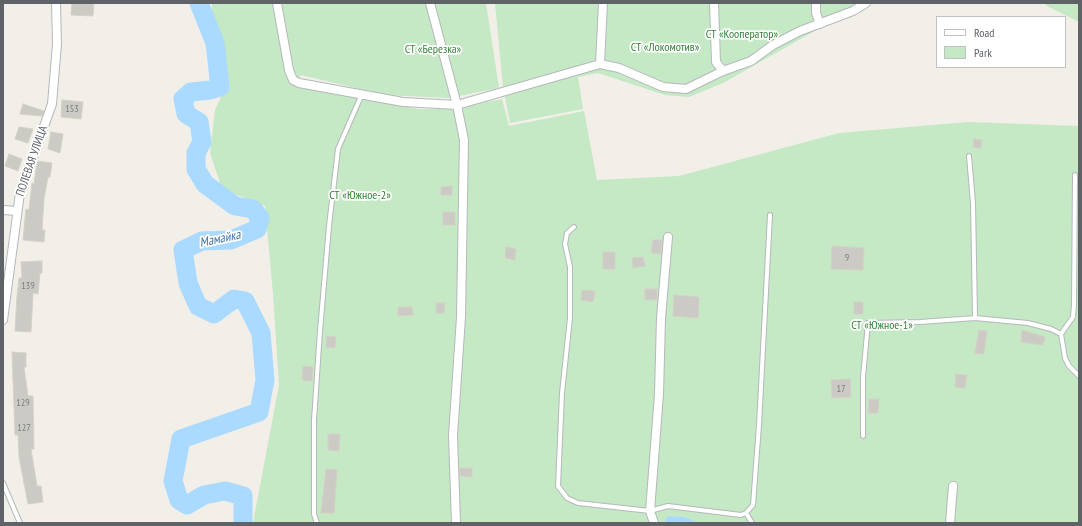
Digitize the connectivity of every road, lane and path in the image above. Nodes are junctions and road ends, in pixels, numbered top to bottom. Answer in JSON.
{"nodes":[{"id":1,"x":56,"y":3,"type":"edge"},
{"id":2,"x":277,"y":3,"type":"edge"},
{"id":3,"x":430,"y":3,"type":"edge"},
{"id":4,"x":603,"y":3,"type":"edge"},
{"id":5,"x":714,"y":3,"type":"edge"},
{"id":6,"x":816,"y":3,"type":"edge"},
{"id":7,"x":866,"y":3,"type":"edge"},
{"id":8,"x":820,"y":24,"type":"junction"},
{"id":9,"x":600,"y":64,"type":"junction"},
{"id":10,"x":723,"y":71,"type":"junction"},
{"id":11,"x":362,"y":94,"type":"junction"},
{"id":12,"x":457,"y":105,"type":"junction"},
{"id":13,"x":969,"y":156,"type":"dead end"},
{"id":14,"x":1075,"y":175,"type":"dead end"},
{"id":15,"x":3,"y":210,"type":"edge"},
{"id":16,"x":17,"y":211,"type":"junction"},
{"id":17,"x":770,"y":215,"type":"dead end"},
{"id":18,"x":574,"y":227,"type":"dead end"},
{"id":19,"x":668,"y":237,"type":"dead end"},
{"id":20,"x":975,"y":318,"type":"junction"},
{"id":21,"x":3,"y":320,"type":"edge"},
{"id":22,"x":1060,"y":334,"type":"junction"},
{"id":23,"x":1079,"y":376,"type":"edge"},
{"id":24,"x":863,"y":436,"type":"dead end"},
{"id":25,"x":3,"y":483,"type":"edge"},
{"id":26,"x":953,"y":486,"type":"dead end"},
{"id":27,"x":650,"y":511,"type":"junction"},
{"id":28,"x":746,"y":513,"type":"junction"},
{"id":29,"x":20,"y":523,"type":"edge"},
{"id":30,"x":317,"y":523,"type":"edge"},
{"id":31,"x":456,"y":523,"type":"edge"},
{"id":32,"x":654,"y":523,"type":"edge"},
{"id":33,"x":752,"y":523,"type":"edge"},
{"id":34,"x":950,"y":523,"type":"edge"}],
"edges":[{"from":1,"to":16,"type":"street","name":"ПОЛЕВАЯ УЛИЦА"},
{"from":2,"to":11,"type":"street"},
{"from":3,"to":12,"type":"street"},
{"from":4,"to":9,"type":"street"},
{"from":5,"to":10,"type":"street"},
{"from":6,"to":8,"type":"street"},
{"from":7,"to":8,"type":"street"},
{"from":8,"to":10,"type":"street"},
{"from":9,"to":10,"type":"street"},
{"from":9,"to":12,"type":"street"},
{"from":11,"to":12,"type":"street"},
{"from":11,"to":30,"type":"lane"},
{"from":12,"to":31,"type":"street"},
{"from":13,"to":20,"type":"lane"},
{"from":14,"to":22,"type":"lane"},
{"from":15,"to":16,"type":"street"},
{"from":16,"to":21,"type":"street","name":"ПОЛЕВАЯ УЛИЦА"},
{"from":17,"to":28,"type":"lane"},
{"from":18,"to":27,"type":"lane"},
{"from":19,"to":27,"type":"street"},
{"from":20,"to":22,"type":"lane"},
{"from":20,"to":24,"type":"lane"},
{"from":22,"to":23,"type":"lane"},
{"from":25,"to":29,"type":"lane"},
{"from":26,"to":34,"type":"street"},
{"from":27,"to":28,"type":"lane"},
{"from":27,"to":32,"type":"street"},
{"from":28,"to":33,"type":"lane"}]}
